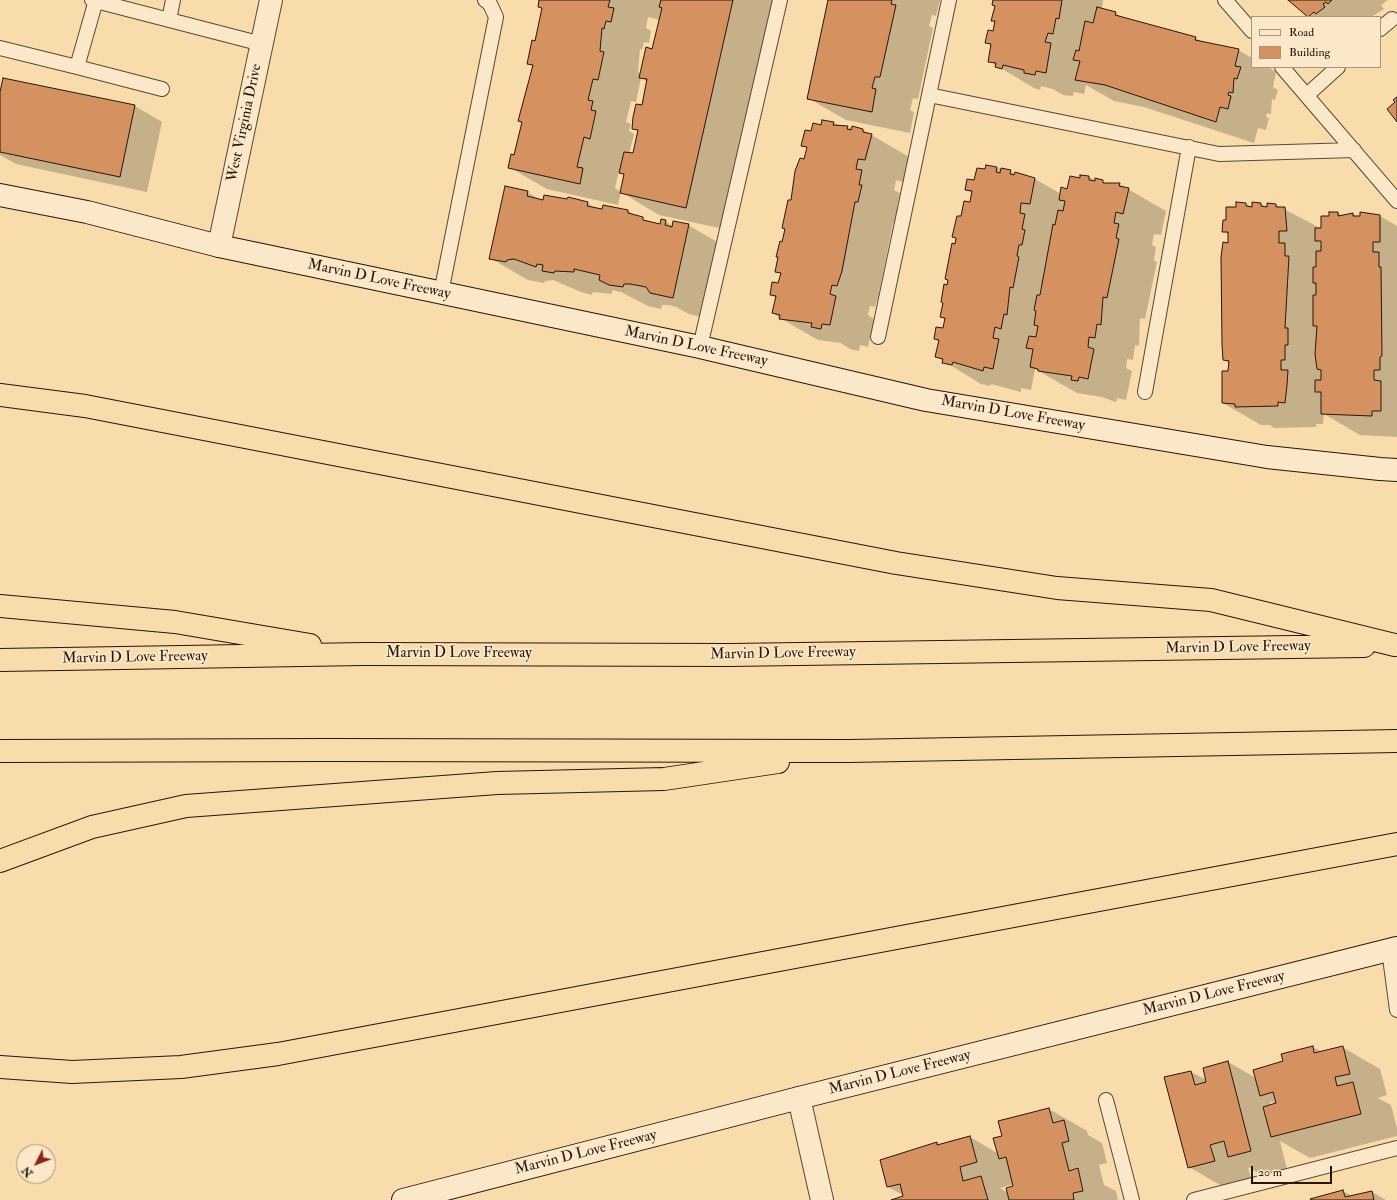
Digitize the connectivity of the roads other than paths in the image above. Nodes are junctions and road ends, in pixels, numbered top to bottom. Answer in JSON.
{"nodes":[{"id":1,"x":94,"y":0,"type":"edge"},
{"id":2,"x":173,"y":0,"type":"edge"},
{"id":3,"x":271,"y":0,"type":"edge"},
{"id":4,"x":485,"y":0,"type":"edge"},
{"id":5,"x":780,"y":0,"type":"edge"},
{"id":6,"x":949,"y":0,"type":"edge"},
{"id":7,"x":1225,"y":0,"type":"edge"},
{"id":8,"x":1392,"y":19,"type":"dead end"},
{"id":9,"x":169,"y":20,"type":"junction"},
{"id":10,"x":1381,"y":28,"type":"edge"},
{"id":11,"x":1251,"y":30,"type":"edge"},
{"id":12,"x":262,"y":44,"type":"junction"},
{"id":13,"x":0,"y":48,"type":"edge"},
{"id":14,"x":77,"y":68,"type":"junction"},
{"id":15,"x":1283,"y":68,"type":"edge"},
{"id":16,"x":1337,"y":68,"type":"edge"},
{"id":17,"x":162,"y":89,"type":"dead end"},
{"id":18,"x":929,"y":95,"type":"junction"},
{"id":19,"x":1307,"y":95,"type":"junction"},
{"id":20,"x":1189,"y":147,"type":"junction"},
{"id":21,"x":1354,"y":150,"type":"junction"},
{"id":22,"x":0,"y":195,"type":"edge"},
{"id":23,"x":1397,"y":201,"type":"edge"},
{"id":24,"x":219,"y":246,"type":"junction"},
{"id":25,"x":441,"y":293,"type":"junction"},
{"id":26,"x":878,"y":337,"type":"dead end"},
{"id":27,"x":700,"y":347,"type":"junction"},
{"id":28,"x":1145,"y":392,"type":"dead end"},
{"id":29,"x":0,"y":395,"type":"edge"},
{"id":30,"x":1397,"y":470,"type":"edge"},
{"id":31,"x":0,"y":606,"type":"edge"},
{"id":32,"x":1396,"y":645,"type":"edge"},
{"id":33,"x":364,"y":654,"type":"junction"},
{"id":34,"x":0,"y":660,"type":"edge"},
{"id":35,"x":1397,"y":741,"type":"edge"},
{"id":36,"x":849,"y":751,"type":"junction"},
{"id":37,"x":0,"y":752,"type":"edge"},
{"id":38,"x":1397,"y":844,"type":"edge"},
{"id":39,"x":0,"y":861,"type":"edge"},
{"id":40,"x":1393,"y":949,"type":"edge"},
{"id":41,"x":1397,"y":1010,"type":"edge"},
{"id":42,"x":0,"y":1067,"type":"edge"},
{"id":43,"x":799,"y":1098,"type":"junction"},
{"id":44,"x":1106,"y":1100,"type":"dead end"},
{"id":45,"x":1397,"y":1148,"type":"edge"},
{"id":46,"x":403,"y":1200,"type":"edge"},
{"id":47,"x":822,"y":1200,"type":"edge"},
{"id":48,"x":1132,"y":1200,"type":"edge"},
{"id":49,"x":1194,"y":1200,"type":"edge"}],
"edges":[{"from":1,"to":9,"type":"lane"},
{"from":1,"to":14,"type":"lane"},
{"from":2,"to":9,"type":"lane"},
{"from":3,"to":12,"type":"main road","name":"West Virginia Drive"},
{"from":4,"to":25,"type":"lane"},
{"from":5,"to":27,"type":"lane"},
{"from":6,"to":18,"type":"lane"},
{"from":7,"to":11,"type":"lane"},
{"from":8,"to":10,"type":"lane"},
{"from":9,"to":12,"type":"lane"},
{"from":12,"to":24,"type":"main road","name":"West Virginia Drive"},
{"from":13,"to":14,"type":"lane"},
{"from":14,"to":17,"type":"lane"},
{"from":15,"to":19,"type":"lane"},
{"from":16,"to":19,"type":"lane"},
{"from":18,"to":20,"type":"lane"},
{"from":18,"to":26,"type":"lane"},
{"from":19,"to":21,"type":"lane"},
{"from":20,"to":21,"type":"lane"},
{"from":20,"to":28,"type":"lane"},
{"from":21,"to":23,"type":"lane"},
{"from":22,"to":24,"type":"main road","name":"Marvin D Love Freeway"},
{"from":24,"to":25,"type":"main road","name":"Marvin D Love Freeway"},
{"from":25,"to":27,"type":"main road","name":"Marvin D Love Freeway"},
{"from":27,"to":30,"type":"main road","name":"Marvin D Love Freeway"},
{"from":29,"to":32,"type":"highway"},
{"from":31,"to":33,"type":"highway"},
{"from":32,"to":33,"type":"highway","name":"Marvin D Love Freeway"},
{"from":33,"to":34,"type":"highway","name":"Marvin D Love Freeway"},
{"from":35,"to":36,"type":"highway"},
{"from":36,"to":37,"type":"highway"},
{"from":36,"to":39,"type":"highway"},
{"from":38,"to":42,"type":"highway"},
{"from":40,"to":41,"type":"lane"},
{"from":40,"to":43,"type":"main road","name":"Marvin D Love Freeway"},
{"from":43,"to":46,"type":"main road","name":"Marvin D Love Freeway"},
{"from":43,"to":47,"type":"main road"},
{"from":44,"to":48,"type":"lane"},
{"from":45,"to":49,"type":"lane"}]}
